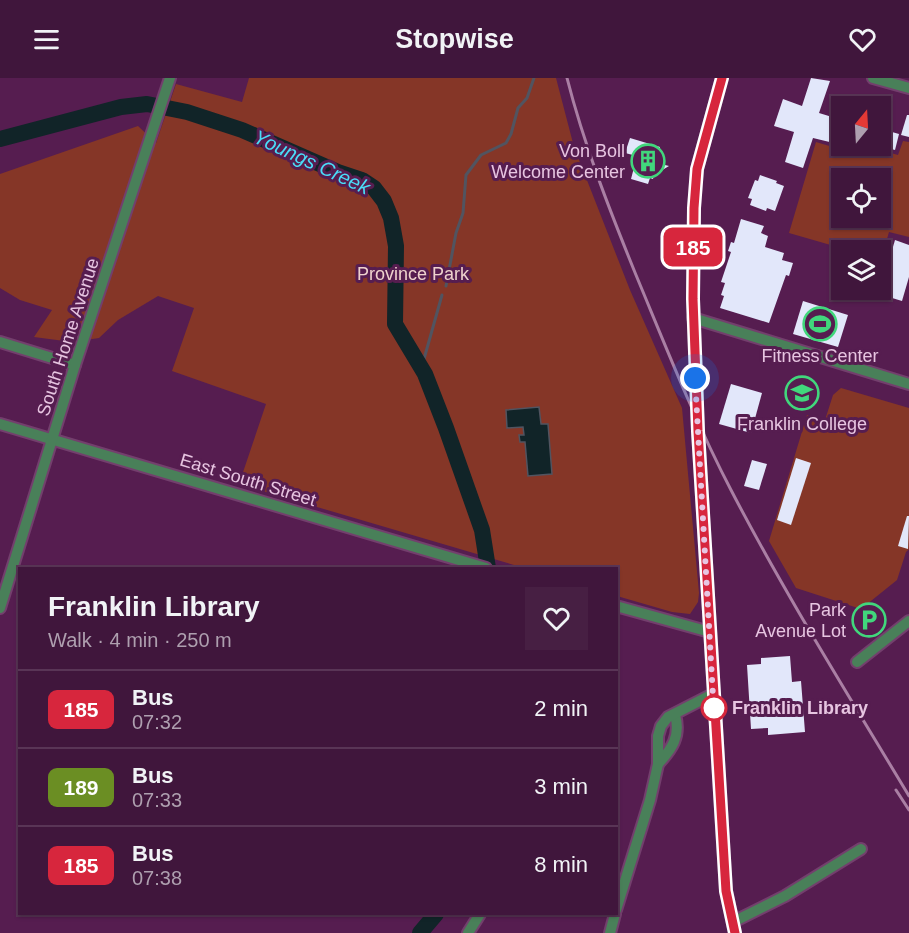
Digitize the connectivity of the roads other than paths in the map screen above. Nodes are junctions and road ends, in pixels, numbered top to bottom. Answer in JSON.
{"nodes":[{"id":1,"x":722,"y":78,"type":"edge"},
{"id":2,"x":873,"y":78,"type":"edge"},
{"id":3,"x":170,"y":80,"type":"edge"},
{"id":4,"x":907,"y":84,"type":"edge"},
{"id":5,"x":693,"y":318,"type":"junction"},
{"id":6,"x":0,"y":342,"type":"edge"},
{"id":7,"x":75,"y":365,"type":"junction"},
{"id":8,"x":909,"y":384,"type":"edge"},
{"id":9,"x":0,"y":424,"type":"edge"},
{"id":10,"x":52,"y":439,"type":"junction"},
{"id":11,"x":482,"y":567,"type":"edge"},
{"id":12,"x":618,"y":607,"type":"edge"},
{"id":13,"x":0,"y":608,"type":"edge"},
{"id":14,"x":909,"y":621,"type":"edge"},
{"id":15,"x":710,"y":632,"type":"junction"},
{"id":16,"x":856,"y":662,"type":"dead end"},
{"id":17,"x":713,"y":694,"type":"junction"},
{"id":18,"x":675,"y":715,"type":"junction"},
{"id":19,"x":658,"y":764,"type":"junction"},
{"id":20,"x":861,"y":849,"type":"dead end"},
{"id":21,"x":618,"y":901,"type":"edge"},
{"id":22,"x":479,"y":915,"type":"edge"},
{"id":23,"x":615,"y":915,"type":"edge"},
{"id":24,"x":734,"y":928,"type":"edge"},
{"id":25,"x":468,"y":933,"type":"edge"},
{"id":26,"x":610,"y":933,"type":"edge"}],
"edges":[{"from":1,"to":5,"type":"street"},
{"from":2,"to":4,"type":"street"},
{"from":3,"to":7,"type":"street","name":"South Home Avenue"},
{"from":5,"to":8,"type":"street"},
{"from":5,"to":15,"type":"street"},
{"from":6,"to":7,"type":"street"},
{"from":7,"to":10,"type":"street","name":"South Home Avenue"},
{"from":9,"to":10,"type":"street","name":"East South Street"},
{"from":10,"to":11,"type":"street","name":"East South Street"},
{"from":10,"to":13,"type":"street","name":"South Home Avenue"},
{"from":12,"to":15,"type":"street"},
{"from":14,"to":16,"type":"street"},
{"from":15,"to":17,"type":"street"},
{"from":17,"to":18,"type":"street"},
{"from":17,"to":24,"type":"street"},
{"from":18,"to":19,"type":"street"},
{"from":18,"to":19,"type":"street"},
{"from":19,"to":21,"type":"street"},
{"from":20,"to":24,"type":"street"},
{"from":22,"to":25,"type":"street"},
{"from":23,"to":26,"type":"street"}]}
